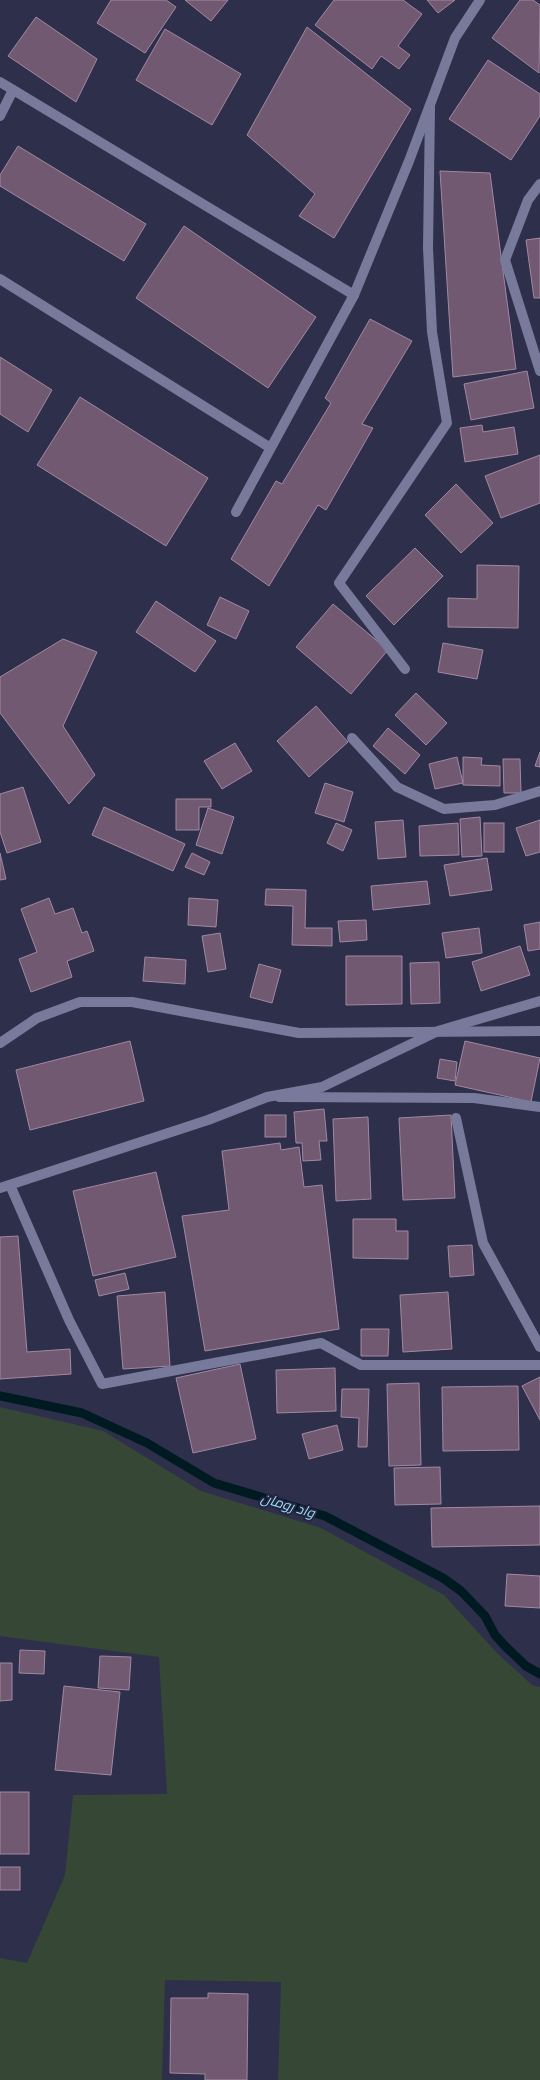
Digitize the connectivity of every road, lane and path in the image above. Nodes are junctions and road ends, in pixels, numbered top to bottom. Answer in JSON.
{"nodes":[{"id":1,"x":480,"y":0,"type":"edge"},
{"id":2,"x":0,"y":82,"type":"edge"},
{"id":3,"x":13,"y":90,"type":"junction"},
{"id":4,"x":430,"y":108,"type":"junction"},
{"id":5,"x":0,"y":116,"type":"edge"},
{"id":6,"x":540,"y":184,"type":"edge"},
{"id":7,"x":0,"y":279,"type":"edge"},
{"id":8,"x":354,"y":295,"type":"junction"},
{"id":9,"x":540,"y":371,"type":"edge"},
{"id":10,"x":269,"y":447,"type":"junction"},
{"id":11,"x":236,"y":512,"type":"dead end"},
{"id":12,"x":405,"y":669,"type":"dead end"},
{"id":13,"x":352,"y":738,"type":"dead end"},
{"id":14,"x":540,"y":791,"type":"edge"},
{"id":15,"x":540,"y":1001,"type":"edge"},
{"id":16,"x":438,"y":1031,"type":"junction"},
{"id":17,"x":540,"y":1031,"type":"edge"},
{"id":18,"x":0,"y":1043,"type":"edge"},
{"id":19,"x":267,"y":1097,"type":"junction"},
{"id":20,"x":540,"y":1106,"type":"edge"},
{"id":21,"x":456,"y":1118,"type":"dead end"},
{"id":22,"x":10,"y":1185,"type":"junction"},
{"id":23,"x":0,"y":1188,"type":"edge"},
{"id":24,"x":540,"y":1347,"type":"edge"},
{"id":25,"x":540,"y":1364,"type":"edge"}],
"edges":[{"from":1,"to":4,"type":"street"},
{"from":2,"to":3,"type":"street"},
{"from":3,"to":5,"type":"street"},
{"from":3,"to":8,"type":"street"},
{"from":4,"to":8,"type":"street"},
{"from":4,"to":12,"type":"street"},
{"from":6,"to":9,"type":"street"},
{"from":7,"to":10,"type":"street"},
{"from":8,"to":10,"type":"street"},
{"from":10,"to":11,"type":"street"},
{"from":13,"to":14,"type":"street"},
{"from":15,"to":16,"type":"street"},
{"from":16,"to":17,"type":"street"},
{"from":16,"to":18,"type":"street"},
{"from":16,"to":19,"type":"street"},
{"from":19,"to":20,"type":"street"},
{"from":19,"to":22,"type":"street"},
{"from":21,"to":24,"type":"street"},
{"from":22,"to":23,"type":"street"},
{"from":22,"to":25,"type":"street"}]}
